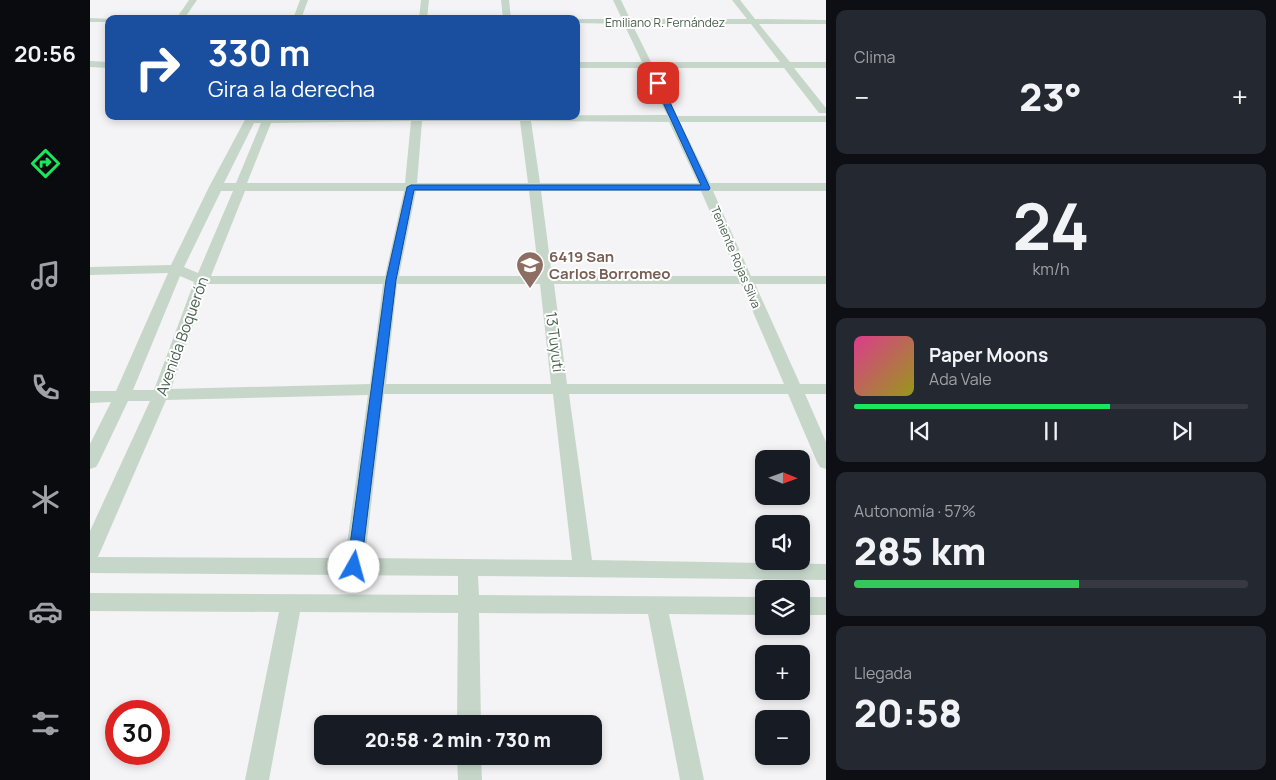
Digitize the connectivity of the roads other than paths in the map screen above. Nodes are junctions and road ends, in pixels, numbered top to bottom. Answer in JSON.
{"nodes":[{"id":1,"x":193,"y":0,"type":"edge"},
{"id":2,"x":304,"y":0,"type":"edge"},
{"id":3,"x":313,"y":0,"type":"edge"},
{"id":4,"x":425,"y":0,"type":"edge"},
{"id":5,"x":505,"y":0,"type":"edge"},
{"id":6,"x":618,"y":0,"type":"edge"},
{"id":7,"x":736,"y":0,"type":"edge"},
{"id":8,"x":183,"y":15,"type":"edge"},
{"id":9,"x":298,"y":15,"type":"edge"},
{"id":10,"x":307,"y":15,"type":"edge"},
{"id":11,"x":423,"y":15,"type":"edge"},
{"id":12,"x":507,"y":15,"type":"edge"},
{"id":13,"x":90,"y":20,"type":"edge"},
{"id":14,"x":105,"y":20,"type":"edge"},
{"id":15,"x":580,"y":21,"type":"edge"},
{"id":16,"x":627,"y":21,"type":"junction"},
{"id":17,"x":753,"y":22,"type":"junction"},
{"id":18,"x":826,"y":22,"type":"edge"},
{"id":19,"x":90,"y":64,"type":"edge"},
{"id":20,"x":105,"y":65,"type":"edge"},
{"id":21,"x":580,"y":65,"type":"edge"},
{"id":22,"x":649,"y":65,"type":"junction"},
{"id":23,"x":786,"y":65,"type":"junction"},
{"id":24,"x":826,"y":65,"type":"edge"},
{"id":25,"x":825,"y":115,"type":"edge"},
{"id":26,"x":580,"y":118,"type":"edge"},
{"id":27,"x":675,"y":119,"type":"junction"},
{"id":28,"x":250,"y":120,"type":"edge"},
{"id":29,"x":267,"y":120,"type":"edge"},
{"id":30,"x":417,"y":120,"type":"edge"},
{"id":31,"x":525,"y":120,"type":"edge"},
{"id":32,"x":534,"y":186,"type":"junction"},
{"id":33,"x":826,"y":186,"type":"edge"},
{"id":34,"x":216,"y":187,"type":"junction"},
{"id":35,"x":240,"y":187,"type":"junction"},
{"id":36,"x":411,"y":187,"type":"junction"},
{"id":37,"x":706,"y":188,"type":"junction"},
{"id":38,"x":176,"y":269,"type":"junction"},
{"id":39,"x":90,"y":271,"type":"edge"},
{"id":40,"x":202,"y":280,"type":"junction"},
{"id":41,"x":391,"y":280,"type":"junction"},
{"id":42,"x":547,"y":280,"type":"junction"},
{"id":43,"x":746,"y":280,"type":"junction"},
{"id":44,"x":826,"y":280,"type":"edge"},
{"id":45,"x":794,"y":388,"type":"junction"},
{"id":46,"x":376,"y":389,"type":"junction"},
{"id":47,"x":826,"y":389,"type":"edge"},
{"id":48,"x":561,"y":390,"type":"junction"},
{"id":49,"x":161,"y":394,"type":"junction"},
{"id":50,"x":122,"y":396,"type":"junction"},
{"id":51,"x":90,"y":397,"type":"edge"},
{"id":52,"x":90,"y":462,"type":"edge"},
{"id":53,"x":826,"y":462,"type":"edge"},
{"id":54,"x":90,"y":553,"type":"edge"},
{"id":55,"x":90,"y":565,"type":"edge"},
{"id":56,"x":354,"y":567,"type":"junction"},
{"id":57,"x":468,"y":567,"type":"junction"},
{"id":58,"x":583,"y":568,"type":"junction"},
{"id":59,"x":826,"y":572,"type":"edge"},
{"id":60,"x":90,"y":602,"type":"edge"},
{"id":61,"x":290,"y":603,"type":"junction"},
{"id":62,"x":468,"y":604,"type":"junction"},
{"id":63,"x":658,"y":605,"type":"junction"},
{"id":64,"x":755,"y":606,"type":"edge"},
{"id":65,"x":810,"y":606,"type":"edge"},
{"id":66,"x":826,"y":606,"type":"edge"},
{"id":67,"x":469,"y":715,"type":"edge"},
{"id":68,"x":469,"y":765,"type":"edge"},
{"id":69,"x":257,"y":780,"type":"edge"},
{"id":70,"x":470,"y":780,"type":"edge"},
{"id":71,"x":692,"y":780,"type":"edge"}],
"edges":[{"from":1,"to":8,"type":"street"},
{"from":2,"to":9,"type":"street"},
{"from":3,"to":10,"type":"street"},
{"from":4,"to":11,"type":"street"},
{"from":5,"to":12,"type":"street"},
{"from":6,"to":16,"type":"street","name":"Teniente Rojas Silva"},
{"from":7,"to":17,"type":"street"},
{"from":13,"to":14,"type":"street"},
{"from":15,"to":16,"type":"street","name":"Emiliano R. Fernández"},
{"from":16,"to":17,"type":"street","name":"Emiliano R. Fernández"},
{"from":16,"to":22,"type":"street","name":"Teniente Rojas Silva"},
{"from":17,"to":18,"type":"street","name":"Emiliano R. Fernández"},
{"from":17,"to":23,"type":"street"},
{"from":19,"to":20,"type":"street"},
{"from":21,"to":22,"type":"street"},
{"from":22,"to":23,"type":"street"},
{"from":22,"to":27,"type":"street","name":"Teniente Rojas Silva"},
{"from":23,"to":24,"type":"street"},
{"from":23,"to":25,"type":"street"},
{"from":25,"to":27,"type":"street"},
{"from":26,"to":27,"type":"street"},
{"from":27,"to":37,"type":"street","name":"Teniente Rojas Silva"},
{"from":28,"to":34,"type":"street","name":"Avenida Boquerón"},
{"from":29,"to":35,"type":"street","name":"Avenida Boquerón"},
{"from":30,"to":36,"type":"street"},
{"from":31,"to":32,"type":"street","name":"13 Tuyutí"},
{"from":32,"to":36,"type":"street"},
{"from":32,"to":37,"type":"street"},
{"from":32,"to":42,"type":"street","name":"13 Tuyutí"},
{"from":33,"to":37,"type":"street"},
{"from":34,"to":35,"type":"street"},
{"from":34,"to":38,"type":"street","name":"Avenida Boquerón"},
{"from":35,"to":36,"type":"street"},
{"from":35,"to":40,"type":"street","name":"Avenida Boquerón"},
{"from":36,"to":41,"type":"street"},
{"from":37,"to":43,"type":"street","name":"Teniente Rojas Silva"},
{"from":38,"to":39,"type":"street"},
{"from":38,"to":40,"type":"street"},
{"from":38,"to":50,"type":"street","name":"Avenida Boquerón"},
{"from":40,"to":41,"type":"street"},
{"from":40,"to":49,"type":"street","name":"Avenida Boquerón"},
{"from":41,"to":42,"type":"street"},
{"from":41,"to":46,"type":"street"},
{"from":42,"to":43,"type":"street"},
{"from":42,"to":48,"type":"street","name":"13 Tuyutí"},
{"from":43,"to":44,"type":"street"},
{"from":43,"to":45,"type":"street","name":"Teniente Rojas Silva"},
{"from":45,"to":47,"type":"street"},
{"from":45,"to":48,"type":"street"},
{"from":45,"to":53,"type":"street","name":"Teniente Rojas Silva"},
{"from":46,"to":48,"type":"street"},
{"from":46,"to":49,"type":"street"},
{"from":46,"to":56,"type":"street"},
{"from":48,"to":58,"type":"street","name":"13 Tuyutí"},
{"from":49,"to":50,"type":"street"},
{"from":49,"to":54,"type":"street","name":"Avenida Boquerón"},
{"from":50,"to":51,"type":"street"},
{"from":50,"to":52,"type":"street","name":"Avenida Boquerón"},
{"from":55,"to":56,"type":"street"},
{"from":56,"to":57,"type":"street"},
{"from":57,"to":58,"type":"street"},
{"from":57,"to":62,"type":"street"},
{"from":58,"to":59,"type":"street"},
{"from":60,"to":61,"type":"street"},
{"from":61,"to":62,"type":"street"},
{"from":61,"to":69,"type":"street"},
{"from":62,"to":63,"type":"street"},
{"from":62,"to":67,"type":"street"},
{"from":63,"to":64,"type":"street"},
{"from":63,"to":71,"type":"street"},
{"from":65,"to":66,"type":"street"},
{"from":68,"to":70,"type":"street"}]}
